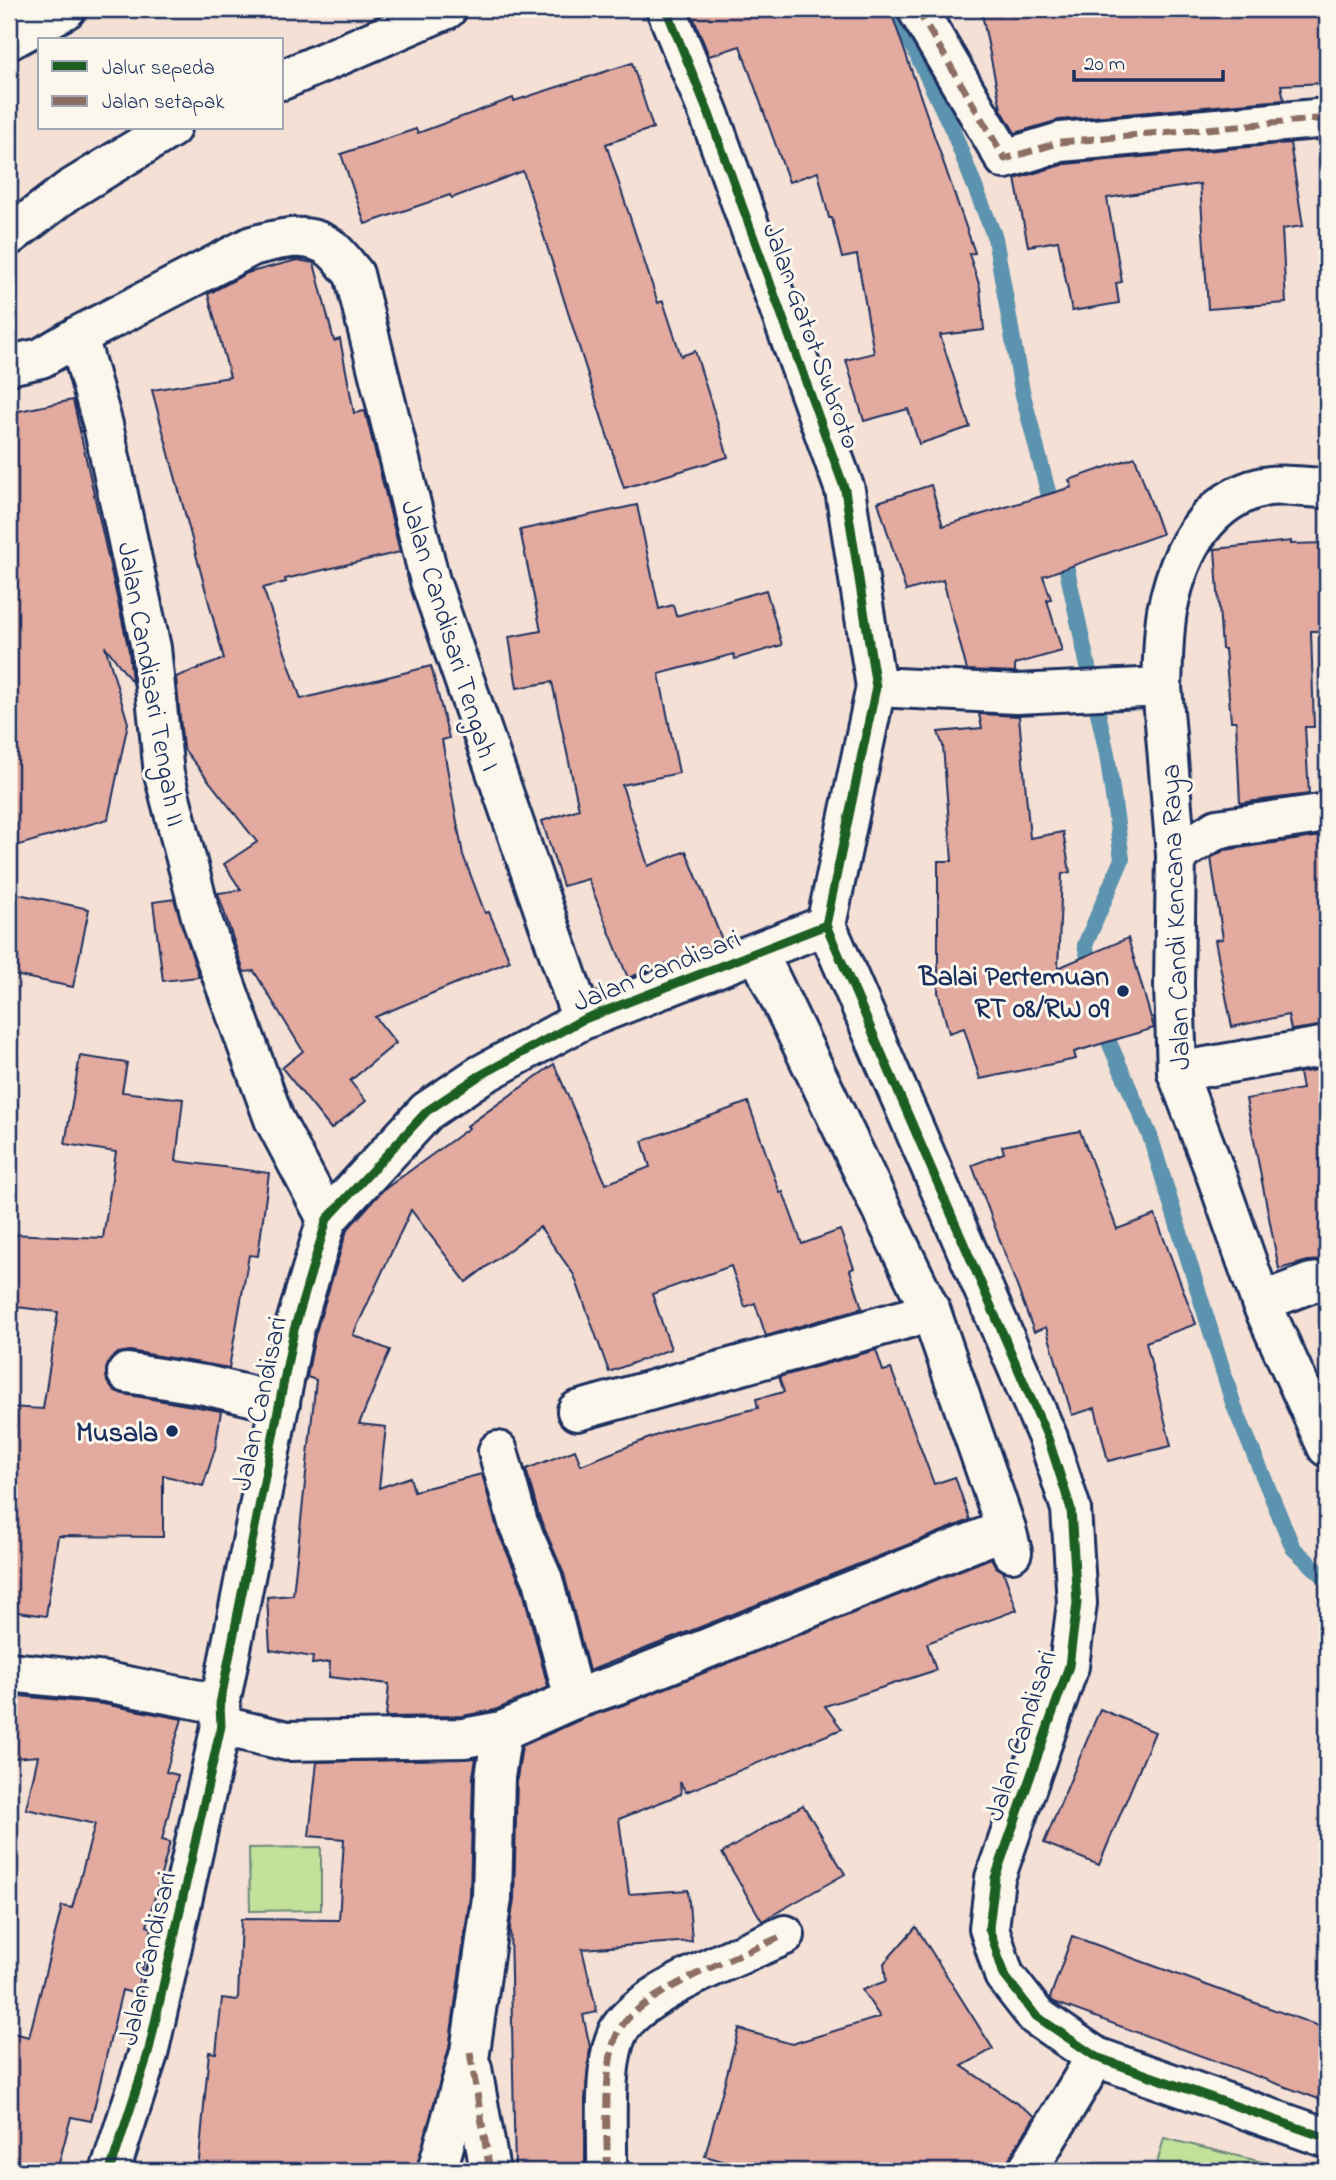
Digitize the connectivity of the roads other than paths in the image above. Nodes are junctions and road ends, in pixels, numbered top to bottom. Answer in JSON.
{"nodes":[{"id":1,"x":66,"y":9,"type":"edge"},
{"id":2,"x":447,"y":9,"type":"edge"},
{"id":3,"x":666,"y":9,"type":"edge"},
{"id":4,"x":918,"y":9,"type":"edge"},
{"id":5,"x":31,"y":26,"type":"edge"},
{"id":6,"x":284,"y":79,"type":"edge"},
{"id":7,"x":1327,"y":118,"type":"edge"},
{"id":8,"x":168,"y":130,"type":"edge"},
{"id":9,"x":9,"y":236,"type":"edge"},
{"id":10,"x":78,"y":336,"type":"junction"},
{"id":11,"x":9,"y":365,"type":"edge"},
{"id":12,"x":1327,"y":488,"type":"edge"},
{"id":13,"x":876,"y":687,"type":"junction"},
{"id":14,"x":1161,"y":687,"type":"junction"},
{"id":15,"x":1327,"y":813,"type":"edge"},
{"id":16,"x":1176,"y":855,"type":"junction"},
{"id":17,"x":826,"y":925,"type":"junction"},
{"id":18,"x":758,"y":953,"type":"junction"},
{"id":19,"x":582,"y":1020,"type":"junction"},
{"id":20,"x":1327,"y":1046,"type":"edge"},
{"id":21,"x":1177,"y":1072,"type":"junction"},
{"id":22,"x":327,"y":1219,"type":"junction"},
{"id":23,"x":1327,"y":1281,"type":"edge"},
{"id":24,"x":1261,"y":1302,"type":"junction"},
{"id":25,"x":931,"y":1312,"type":"junction"},
{"id":26,"x":127,"y":1373,"type":"dead end"},
{"id":27,"x":280,"y":1402,"type":"junction"},
{"id":28,"x":577,"y":1411,"type":"dead end"},
{"id":29,"x":1327,"y":1447,"type":"edge"},
{"id":30,"x":498,"y":1451,"type":"dead end"},
{"id":31,"x":9,"y":1672,"type":"edge"},
{"id":32,"x":574,"y":1699,"type":"junction"},
{"id":33,"x":220,"y":1715,"type":"junction"},
{"id":34,"x":502,"y":1731,"type":"junction"},
{"id":35,"x":785,"y":1935,"type":"dead end"},
{"id":36,"x":470,"y":2052,"type":"junction"},
{"id":37,"x":1096,"y":2057,"type":"junction"},
{"id":38,"x":1327,"y":2138,"type":"edge"},
{"id":39,"x":110,"y":2171,"type":"edge"},
{"id":40,"x":438,"y":2171,"type":"edge"},
{"id":41,"x":490,"y":2171,"type":"edge"},
{"id":42,"x":607,"y":2171,"type":"edge"},
{"id":43,"x":1027,"y":2171,"type":"edge"}],
"edges":[{"from":1,"to":5,"type":"main road"},
{"from":2,"to":6,"type":"main road"},
{"from":3,"to":13,"type":"main road","name":"Jalan Gatot Subroto"},
{"from":4,"to":7,"type":"main road"},
{"from":8,"to":9,"type":"main road"},
{"from":10,"to":11,"type":"main road","name":"Jalan Candisari Tengah I"},
{"from":10,"to":19,"type":"main road","name":"Jalan Candisari Tengah I"},
{"from":10,"to":22,"type":"main road","name":"Jalan Candisari Tengah II"},
{"from":12,"to":14,"type":"main road","name":"Jalan Candi Kencana Raya"},
{"from":13,"to":14,"type":"main road"},
{"from":13,"to":17,"type":"main road"},
{"from":14,"to":16,"type":"main road","name":"Jalan Candi Kencana Raya"},
{"from":15,"to":16,"type":"main road"},
{"from":16,"to":21,"type":"main road","name":"Jalan Candi Kencana Raya"},
{"from":17,"to":18,"type":"main road","name":"Jalan Candisari"},
{"from":17,"to":37,"type":"main road","name":"Jalan Candisari"},
{"from":18,"to":19,"type":"main road","name":"Jalan Candisari"},
{"from":18,"to":25,"type":"main road","name":"Jalan Candisari"},
{"from":19,"to":22,"type":"main road","name":"Jalan Candisari"},
{"from":20,"to":21,"type":"main road"},
{"from":21,"to":24,"type":"main road","name":"Jalan Candi Kencana Raya"},
{"from":22,"to":27,"type":"main road","name":"Jalan Candisari"},
{"from":23,"to":24,"type":"main road"},
{"from":24,"to":29,"type":"main road","name":"Jalan Candi Kencana Raya"},
{"from":25,"to":28,"type":"main road"},
{"from":25,"to":32,"type":"main road","name":"Jalan Candisari"},
{"from":26,"to":27,"type":"main road"},
{"from":27,"to":33,"type":"main road","name":"Jalan Candisari"},
{"from":30,"to":32,"type":"main road"},
{"from":31,"to":33,"type":"main road"},
{"from":32,"to":34,"type":"main road"},
{"from":33,"to":34,"type":"main road"},
{"from":33,"to":39,"type":"main road","name":"Jalan Candisari"},
{"from":34,"to":36,"type":"main road"},
{"from":35,"to":42,"type":"main road"},
{"from":36,"to":40,"type":"main road"},
{"from":36,"to":41,"type":"main road"},
{"from":37,"to":38,"type":"main road","name":"Jalan Candisari"},
{"from":37,"to":43,"type":"main road"}]}
